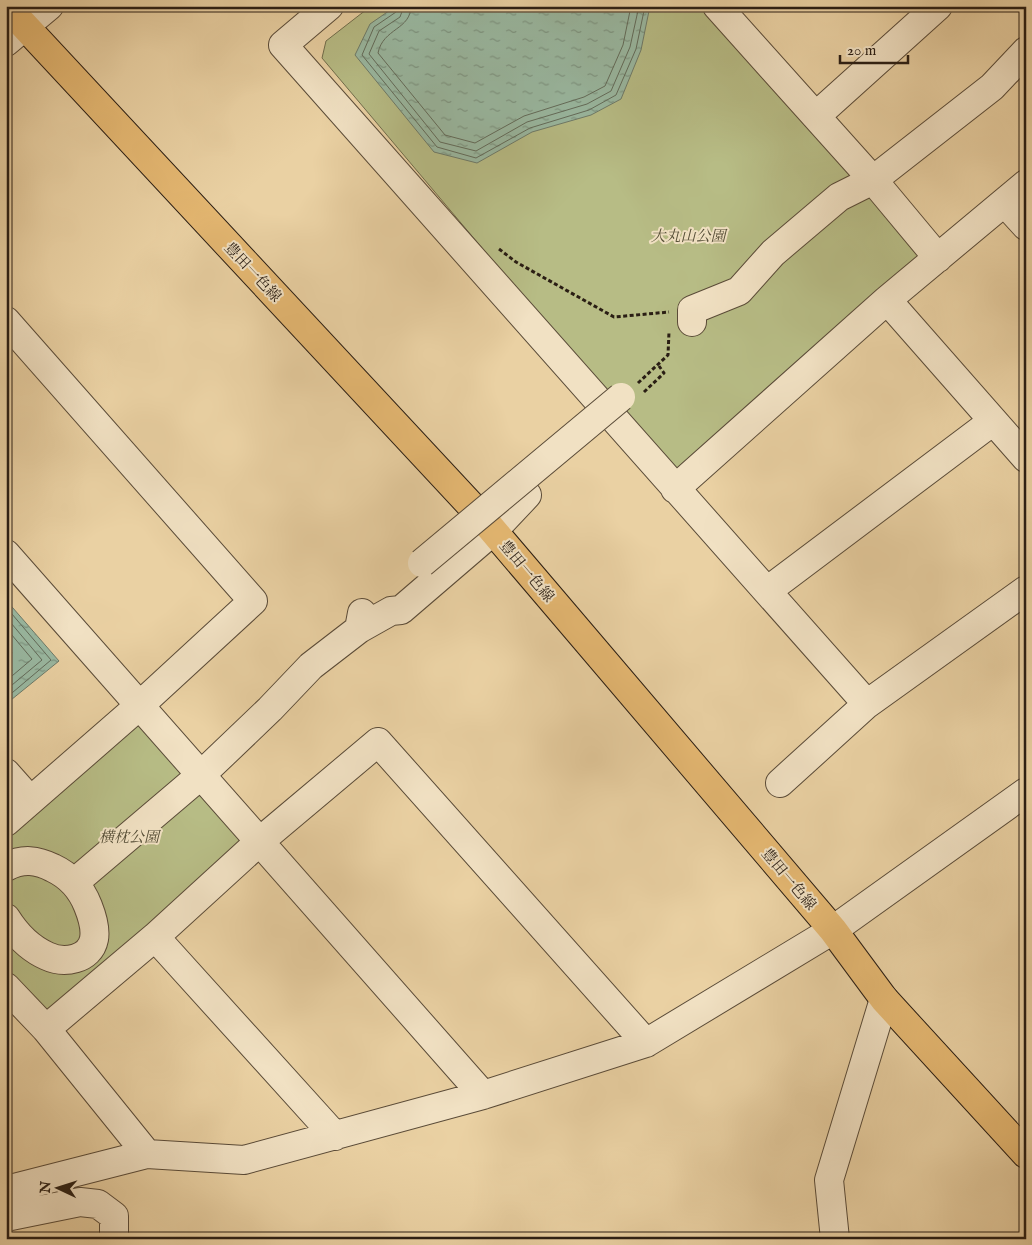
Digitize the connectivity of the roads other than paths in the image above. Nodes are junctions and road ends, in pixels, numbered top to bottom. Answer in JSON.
{"nodes":[{"id":1,"x":49,"y":6,"type":"edge"},
{"id":2,"x":329,"y":6,"type":"edge"},
{"id":3,"x":717,"y":6,"type":"edge"},
{"id":4,"x":938,"y":6,"type":"edge"},
{"id":5,"x":12,"y":25,"type":"edge"},
{"id":6,"x":1026,"y":51,"type":"edge"},
{"id":7,"x":816,"y":116,"type":"junction"},
{"id":8,"x":873,"y":180,"type":"junction"},
{"id":9,"x":1026,"y":184,"type":"edge"},
{"id":10,"x":1005,"y":203,"type":"junction"},
{"id":11,"x":1026,"y":226,"type":"edge"},
{"id":12,"x":938,"y":258,"type":"junction"},
{"id":13,"x":887,"y":300,"type":"junction"},
{"id":14,"x":692,"y":316,"type":"road end"},
{"id":15,"x":6,"y":321,"type":"edge"},
{"id":16,"x":632,"y":395,"type":"road end"},
{"id":17,"x":993,"y":421,"type":"junction"},
{"id":18,"x":1026,"y":458,"type":"edge"},
{"id":19,"x":675,"y":489,"type":"junction"},
{"id":20,"x":527,"y":495,"type":"dead end"},
{"id":21,"x":493,"y":531,"type":"junction"},
{"id":22,"x":6,"y":554,"type":"edge"},
{"id":23,"x":422,"y":563,"type":"dead end"},
{"id":24,"x":1026,"y":590,"type":"edge"},
{"id":25,"x":767,"y":591,"type":"junction"},
{"id":26,"x":867,"y":704,"type":"junction"},
{"id":27,"x":140,"y":706,"type":"junction"},
{"id":28,"x":6,"y":773,"type":"edge"},
{"id":29,"x":201,"y":775,"type":"junction"},
{"id":30,"x":780,"y":784,"type":"dead end"},
{"id":31,"x":1026,"y":792,"type":"edge"},
{"id":32,"x":30,"y":800,"type":"junction"},
{"id":33,"x":6,"y":822,"type":"edge"},
{"id":34,"x":259,"y":842,"type":"junction"},
{"id":35,"x":6,"y":867,"type":"edge"},
{"id":36,"x":75,"y":882,"type":"junction"},
{"id":37,"x":9,"y":929,"type":"edge"},
{"id":38,"x":833,"y":930,"type":"junction"},
{"id":39,"x":156,"y":937,"type":"junction"},
{"id":40,"x":6,"y":987,"type":"edge"},
{"id":41,"x":884,"y":999,"type":"junction"},
{"id":42,"x":46,"y":1029,"type":"junction"},
{"id":43,"x":646,"y":1043,"type":"junction"},
{"id":44,"x":483,"y":1095,"type":"junction"},
{"id":45,"x":335,"y":1136,"type":"junction"},
{"id":46,"x":147,"y":1154,"type":"junction"},
{"id":47,"x":1026,"y":1154,"type":"edge"},
{"id":48,"x":6,"y":1190,"type":"edge"},
{"id":49,"x":6,"y":1217,"type":"edge"},
{"id":50,"x":114,"y":1239,"type":"edge"},
{"id":51,"x":835,"y":1239,"type":"edge"}],
"edges":[{"from":1,"to":5,"type":"street"},
{"from":2,"to":19,"type":"street"},
{"from":3,"to":7,"type":"street"},
{"from":4,"to":7,"type":"street"},
{"from":5,"to":21,"type":"main road","name":"豊田一色線"},
{"from":6,"to":8,"type":"street"},
{"from":7,"to":8,"type":"street"},
{"from":8,"to":12,"type":"street"},
{"from":8,"to":14,"type":"street"},
{"from":9,"to":10,"type":"street"},
{"from":10,"to":11,"type":"street"},
{"from":10,"to":12,"type":"street"},
{"from":12,"to":13,"type":"street"},
{"from":13,"to":17,"type":"street"},
{"from":13,"to":19,"type":"street"},
{"from":15,"to":27,"type":"street"},
{"from":16,"to":23,"type":"street","bridge":true},
{"from":17,"to":18,"type":"street"},
{"from":17,"to":25,"type":"street"},
{"from":19,"to":25,"type":"street"},
{"from":20,"to":21,"type":"street"},
{"from":21,"to":29,"type":"street"},
{"from":21,"to":38,"type":"main road","name":"豊田一色線"},
{"from":22,"to":27,"type":"street"},
{"from":24,"to":26,"type":"street"},
{"from":25,"to":26,"type":"street"},
{"from":26,"to":30,"type":"street"},
{"from":27,"to":29,"type":"street"},
{"from":27,"to":32,"type":"street"},
{"from":28,"to":32,"type":"street"},
{"from":29,"to":34,"type":"street"},
{"from":29,"to":36,"type":"street"},
{"from":31,"to":38,"type":"street"},
{"from":32,"to":33,"type":"street"},
{"from":34,"to":39,"type":"street"},
{"from":34,"to":43,"type":"street"},
{"from":34,"to":44,"type":"street"},
{"from":35,"to":36,"type":"street"},
{"from":36,"to":37,"type":"street"},
{"from":38,"to":41,"type":"main road","name":"豊田一色線"},
{"from":38,"to":43,"type":"street"},
{"from":39,"to":42,"type":"street"},
{"from":39,"to":45,"type":"street"},
{"from":40,"to":42,"type":"street"},
{"from":41,"to":47,"type":"main road","name":"豊田一色線"},
{"from":41,"to":51,"type":"street"},
{"from":42,"to":46,"type":"street"},
{"from":43,"to":44,"type":"street"},
{"from":44,"to":45,"type":"street"},
{"from":45,"to":46,"type":"street"},
{"from":46,"to":48,"type":"street"},
{"from":49,"to":50,"type":"street"}]}
